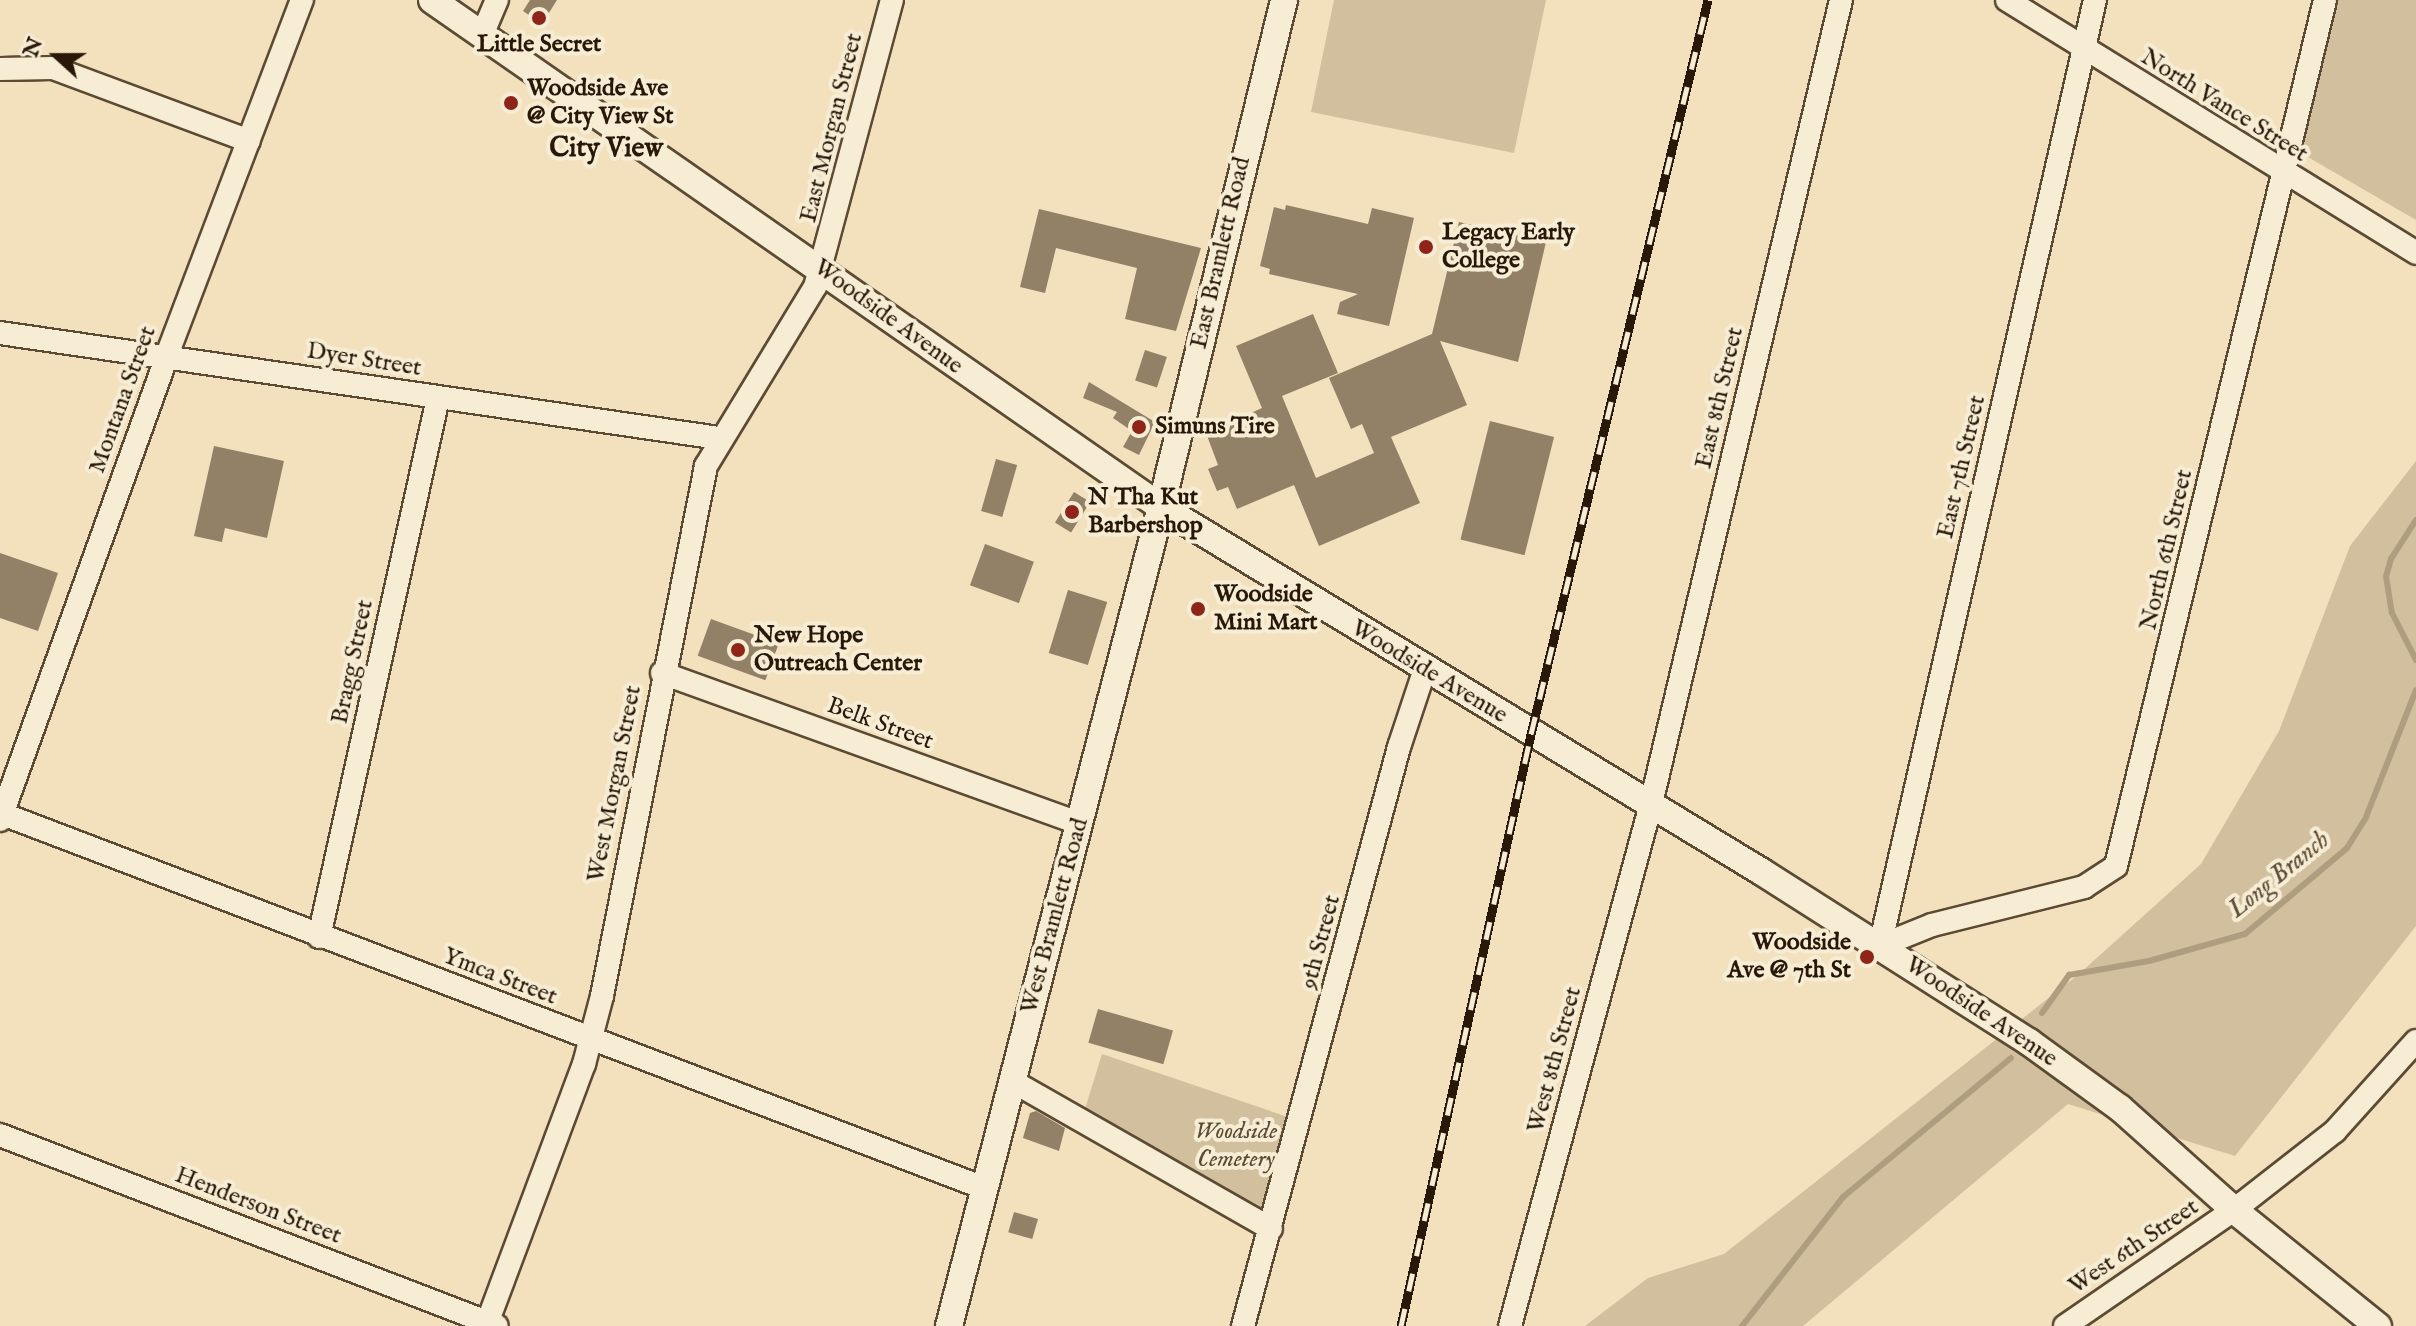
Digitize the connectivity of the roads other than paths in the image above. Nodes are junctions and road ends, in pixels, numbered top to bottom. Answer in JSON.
{"nodes":[{"id":1,"x":302,"y":0,"type":"edge"},
{"id":2,"x":432,"y":0,"type":"edge"},
{"id":3,"x":497,"y":0,"type":"edge"},
{"id":4,"x":892,"y":0,"type":"edge"},
{"id":5,"x":1284,"y":0,"type":"edge"},
{"id":6,"x":1841,"y":0,"type":"edge"},
{"id":7,"x":2007,"y":0,"type":"edge"},
{"id":8,"x":2095,"y":0,"type":"edge"},
{"id":9,"x":2325,"y":0,"type":"edge"},
{"id":10,"x":482,"y":35,"type":"junction"},
{"id":11,"x":2084,"y":49,"type":"junction"},
{"id":12,"x":0,"y":69,"type":"edge"},
{"id":13,"x":249,"y":141,"type":"junction"},
{"id":14,"x":2283,"y":174,"type":"junction"},
{"id":15,"x":2416,"y":253,"type":"edge"},
{"id":16,"x":820,"y":267,"type":"junction"},
{"id":17,"x":0,"y":333,"type":"edge"},
{"id":18,"x":167,"y":355,"type":"junction"},
{"id":19,"x":438,"y":398,"type":"junction"},
{"id":20,"x":719,"y":438,"type":"junction"},
{"id":21,"x":1161,"y":507,"type":"junction"},
{"id":22,"x":1425,"y":669,"type":"junction"},
{"id":23,"x":662,"y":673,"type":"junction"},
{"id":24,"x":1650,"y":808,"type":"junction"},
{"id":25,"x":1,"y":816,"type":"edge"},
{"id":26,"x":1079,"y":823,"type":"junction"},
{"id":27,"x":319,"y":937,"type":"junction"},
{"id":28,"x":1880,"y":946,"type":"junction"},
{"id":29,"x":590,"y":1039,"type":"junction"},
{"id":30,"x":2416,"y":1041,"type":"edge"},
{"id":31,"x":1012,"y":1081,"type":"junction"},
{"id":32,"x":0,"y":1135,"type":"edge"},
{"id":33,"x":984,"y":1188,"type":"junction"},
{"id":34,"x":2234,"y":1210,"type":"junction"},
{"id":35,"x":1271,"y":1229,"type":"junction"},
{"id":36,"x":490,"y":1325,"type":"edge"},
{"id":37,"x":949,"y":1326,"type":"edge"},
{"id":38,"x":1243,"y":1326,"type":"edge"},
{"id":39,"x":1510,"y":1326,"type":"edge"},
{"id":40,"x":2065,"y":1326,"type":"edge"},
{"id":41,"x":2378,"y":1326,"type":"edge"}],
"edges":[{"from":1,"to":13,"type":"street","name":"Montana Street"},
{"from":2,"to":10,"type":"street","name":"Woodside Avenue"},
{"from":3,"to":10,"type":"street"},
{"from":4,"to":16,"type":"street","name":"East Morgan Street"},
{"from":5,"to":21,"type":"street","name":"East Bramlett Road"},
{"from":6,"to":24,"type":"street","name":"East 8th Street"},
{"from":7,"to":11,"type":"street","name":"North Vance Street"},
{"from":8,"to":11,"type":"street","name":"East 7th Street"},
{"from":9,"to":14,"type":"street","name":"North 6th Street"},
{"from":10,"to":16,"type":"street","name":"Woodside Avenue"},
{"from":11,"to":14,"type":"street","name":"North Vance Street"},
{"from":11,"to":28,"type":"street","name":"East 7th Street"},
{"from":12,"to":13,"type":"street"},
{"from":13,"to":18,"type":"street","name":"Montana Street"},
{"from":14,"to":15,"type":"street","name":"North Vance Street"},
{"from":14,"to":28,"type":"street","name":"North 6th Street"},
{"from":16,"to":20,"type":"street","name":"West Morgan Street"},
{"from":16,"to":21,"type":"street","name":"Woodside Avenue"},
{"from":17,"to":18,"type":"street","name":"Dyer Street"},
{"from":18,"to":19,"type":"street","name":"Dyer Street"},
{"from":18,"to":25,"type":"street","name":"Montana Street"},
{"from":19,"to":20,"type":"street","name":"Dyer Street"},
{"from":19,"to":27,"type":"street","name":"Bragg Street"},
{"from":20,"to":23,"type":"street","name":"West Morgan Street"},
{"from":21,"to":22,"type":"street","name":"Woodside Avenue"},
{"from":21,"to":26,"type":"street","name":"West Bramlett Road"},
{"from":22,"to":24,"type":"street","name":"Woodside Avenue"},
{"from":22,"to":35,"type":"street","name":"9th Street"},
{"from":23,"to":26,"type":"street","name":"Belk Street"},
{"from":23,"to":29,"type":"street","name":"West Morgan Street"},
{"from":24,"to":28,"type":"street","name":"Woodside Avenue"},
{"from":24,"to":39,"type":"street","name":"West 8th Street"},
{"from":25,"to":27,"type":"street","name":"Ymca Street"},
{"from":26,"to":31,"type":"street","name":"West Bramlett Road"},
{"from":27,"to":29,"type":"street","name":"Ymca Street"},
{"from":28,"to":34,"type":"street","name":"Woodside Avenue"},
{"from":29,"to":33,"type":"street","name":"Ymca Street"},
{"from":29,"to":36,"type":"street","name":"West Morgan Street"},
{"from":30,"to":34,"type":"street","name":"West 6th Street"},
{"from":31,"to":33,"type":"street","name":"West Bramlett Road"},
{"from":31,"to":35,"type":"street"},
{"from":32,"to":36,"type":"street","name":"Henderson Street"},
{"from":33,"to":37,"type":"street","name":"West Bramlett Road"},
{"from":34,"to":40,"type":"street","name":"West 6th Street"},
{"from":34,"to":41,"type":"street","name":"Woodside Avenue"},
{"from":35,"to":38,"type":"street","name":"9th Street"}]}
